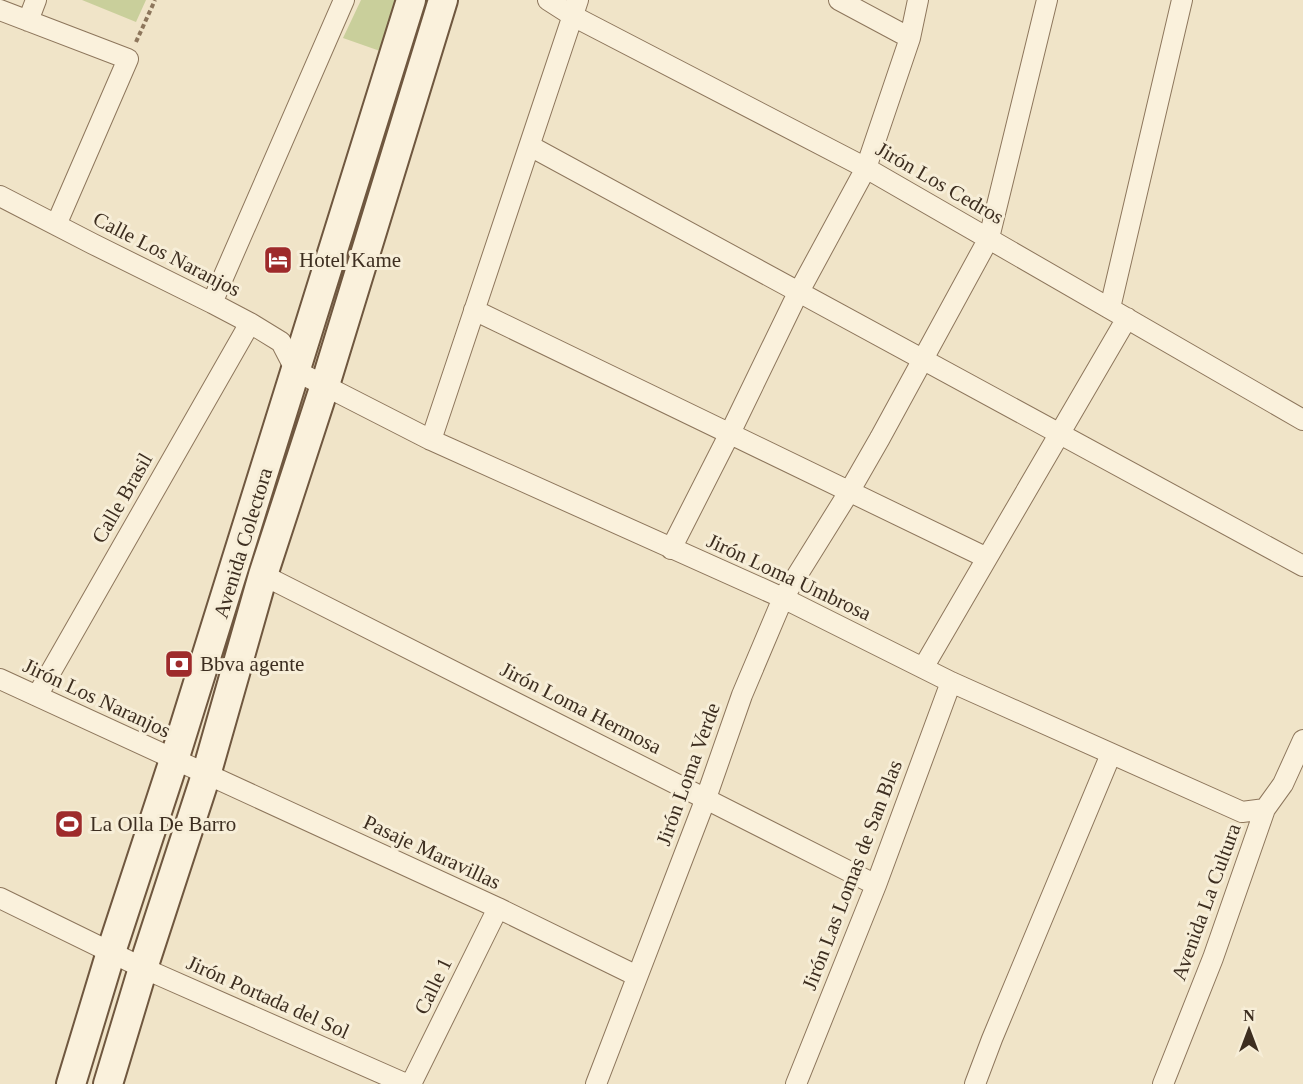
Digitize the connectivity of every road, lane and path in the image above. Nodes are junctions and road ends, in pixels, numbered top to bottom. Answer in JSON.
{"nodes":[{"id":1,"x":36,"y":0,"type":"edge"},
{"id":2,"x":155,"y":0,"type":"edge"},
{"id":3,"x":344,"y":0,"type":"edge"},
{"id":4,"x":411,"y":0,"type":"edge"},
{"id":5,"x":443,"y":0,"type":"edge"},
{"id":6,"x":548,"y":0,"type":"edge"},
{"id":7,"x":839,"y":0,"type":"edge"},
{"id":8,"x":918,"y":0,"type":"edge"},
{"id":9,"x":1047,"y":0,"type":"edge"},
{"id":10,"x":1182,"y":0,"type":"edge"},
{"id":11,"x":576,"y":8,"type":"edge"},
{"id":12,"x":0,"y":10,"type":"edge"},
{"id":13,"x":28,"y":21,"type":"junction"},
{"id":14,"x":910,"y":38,"type":"junction"},
{"id":15,"x":128,"y":59,"type":"junction"},
{"id":16,"x":530,"y":146,"type":"junction"},
{"id":17,"x":866,"y":168,"type":"junction"},
{"id":18,"x":0,"y":196,"type":"edge"},
{"id":19,"x":56,"y":225,"type":"junction"},
{"id":20,"x":989,"y":238,"type":"junction"},
{"id":21,"x":798,"y":292,"type":"junction"},
{"id":22,"x":212,"y":303,"type":"junction"},
{"id":23,"x":474,"y":310,"type":"junction"},
{"id":24,"x":1119,"y":313,"type":"junction"},
{"id":25,"x":250,"y":323,"type":"junction"},
{"id":26,"x":923,"y":359,"type":"junction"},
{"id":27,"x":296,"y":371,"type":"junction"},
{"id":28,"x":325,"y":385,"type":"junction"},
{"id":29,"x":1303,"y":420,"type":"edge"},
{"id":30,"x":729,"y":434,"type":"junction"},
{"id":31,"x":1059,"y":434,"type":"junction"},
{"id":32,"x":430,"y":440,"type":"junction"},
{"id":33,"x":849,"y":492,"type":"junction"},
{"id":34,"x":671,"y":549,"type":"junction"},
{"id":35,"x":987,"y":558,"type":"junction"},
{"id":36,"x":1303,"y":566,"type":"edge"},
{"id":37,"x":263,"y":575,"type":"junction"},
{"id":38,"x":783,"y":598,"type":"junction"},
{"id":39,"x":922,"y":668,"type":"junction"},
{"id":40,"x":0,"y":679,"type":"edge"},
{"id":41,"x":951,"y":682,"type":"junction"},
{"id":42,"x":37,"y":696,"type":"junction"},
{"id":43,"x":1303,"y":740,"type":"edge"},
{"id":44,"x":1111,"y":754,"type":"junction"},
{"id":45,"x":174,"y":760,"type":"junction"},
{"id":46,"x":206,"y":775,"type":"junction"},
{"id":47,"x":706,"y":798,"type":"junction"},
{"id":48,"x":1265,"y":809,"type":"junction"},
{"id":49,"x":876,"y":885,"type":"junction"},
{"id":50,"x":0,"y":898,"type":"edge"},
{"id":51,"x":498,"y":908,"type":"junction"},
{"id":52,"x":111,"y":952,"type":"junction"},
{"id":53,"x":143,"y":968,"type":"junction"},
{"id":54,"x":637,"y":976,"type":"junction"},
{"id":55,"x":71,"y":1084,"type":"edge"},
{"id":56,"x":108,"y":1084,"type":"edge"},
{"id":57,"x":406,"y":1084,"type":"edge"},
{"id":58,"x":411,"y":1084,"type":"edge"},
{"id":59,"x":596,"y":1084,"type":"edge"},
{"id":60,"x":796,"y":1084,"type":"edge"},
{"id":61,"x":975,"y":1084,"type":"edge"},
{"id":62,"x":1163,"y":1084,"type":"edge"}],
"edges":[{"from":1,"to":13,"type":"street"},
{"from":2,"to":15,"type":"path"},
{"from":3,"to":22,"type":"street"},
{"from":4,"to":27,"type":"street","name":"Avenida Colectora"},
{"from":5,"to":28,"type":"street","name":"Avenida Colectora"},
{"from":6,"to":11,"type":"street","name":"Jirón Los Cedros"},
{"from":7,"to":14,"type":"street"},
{"from":8,"to":14,"type":"street"},
{"from":9,"to":20,"type":"street","name":"Jirón Loma Verde"},
{"from":10,"to":24,"type":"street"},
{"from":11,"to":16,"type":"street"},
{"from":11,"to":17,"type":"street","name":"Jirón Los Cedros"},
{"from":12,"to":13,"type":"street"},
{"from":13,"to":15,"type":"street"},
{"from":14,"to":17,"type":"street"},
{"from":15,"to":19,"type":"street"},
{"from":16,"to":21,"type":"street"},
{"from":16,"to":23,"type":"street"},
{"from":17,"to":20,"type":"street","name":"Jirón Los Cedros"},
{"from":17,"to":21,"type":"street"},
{"from":18,"to":19,"type":"street","name":"Calle Los Naranjos"},
{"from":19,"to":22,"type":"street","name":"Calle Los Naranjos"},
{"from":20,"to":24,"type":"street","name":"Jirón Los Cedros"},
{"from":20,"to":26,"type":"street","name":"Jirón Loma Verde"},
{"from":21,"to":26,"type":"street"},
{"from":21,"to":30,"type":"street"},
{"from":22,"to":25,"type":"street","name":"Calle Los Naranjos"},
{"from":23,"to":30,"type":"street"},
{"from":23,"to":32,"type":"street"},
{"from":24,"to":29,"type":"street","name":"Jirón Los Cedros"},
{"from":24,"to":31,"type":"street"},
{"from":25,"to":27,"type":"street","name":"Calle Los Naranjos"},
{"from":25,"to":42,"type":"street","name":"Calle Brasil"},
{"from":26,"to":31,"type":"street"},
{"from":26,"to":33,"type":"street","name":"Jirón Loma Verde"},
{"from":27,"to":28,"type":"street","name":"Jirón Loma Umbrosa"},
{"from":27,"to":45,"type":"street","name":"Avenida Colectora"},
{"from":28,"to":32,"type":"street","name":"Jirón Loma Umbrosa"},
{"from":28,"to":37,"type":"street","name":"Avenida Colectora"},
{"from":30,"to":33,"type":"street"},
{"from":30,"to":34,"type":"street"},
{"from":31,"to":35,"type":"street"},
{"from":31,"to":36,"type":"street"},
{"from":32,"to":34,"type":"street","name":"Jirón Loma Umbrosa"},
{"from":33,"to":35,"type":"street"},
{"from":33,"to":38,"type":"street","name":"Jirón Loma Verde"},
{"from":34,"to":38,"type":"street","name":"Jirón Loma Umbrosa"},
{"from":35,"to":39,"type":"street"},
{"from":37,"to":46,"type":"street","name":"Avenida Colectora"},
{"from":37,"to":47,"type":"street","name":"Jirón Loma Hermosa"},
{"from":38,"to":39,"type":"street","name":"Jirón Loma Umbrosa"},
{"from":38,"to":47,"type":"street","name":"Jirón Loma Verde"},
{"from":39,"to":41,"type":"street","name":"Jirón Loma Umbrosa"},
{"from":40,"to":42,"type":"street","name":"Jirón Los Naranjos"},
{"from":41,"to":44,"type":"street","name":"Jirón Loma Umbrosa"},
{"from":41,"to":49,"type":"street","name":"Jirón Las Lomas de San Blas"},
{"from":42,"to":45,"type":"street","name":"Jirón Los Naranjos"},
{"from":43,"to":48,"type":"street","name":"Avenida La Cultura"},
{"from":44,"to":48,"type":"street","name":"Jirón Loma Umbrosa"},
{"from":44,"to":61,"type":"street"},
{"from":45,"to":46,"type":"street","name":"Jirón Los Naranjos"},
{"from":45,"to":52,"type":"street","name":"Avenida Colectora"},
{"from":46,"to":51,"type":"street","name":"Pasaje Maravillas"},
{"from":46,"to":53,"type":"street","name":"Avenida Colectora"},
{"from":47,"to":49,"type":"street","name":"Jirón Loma Hermosa"},
{"from":47,"to":54,"type":"street","name":"Jirón Loma Verde"},
{"from":48,"to":62,"type":"street","name":"Avenida La Cultura"},
{"from":49,"to":60,"type":"street","name":"Jirón Las Lomas de San Blas"},
{"from":50,"to":52,"type":"street","name":"Jirón Portada del Sol"},
{"from":51,"to":54,"type":"street","name":"Pasaje Maravillas"},
{"from":51,"to":58,"type":"street","name":"Calle 1"},
{"from":52,"to":53,"type":"street","name":"Jirón Portada del Sol"},
{"from":52,"to":55,"type":"street","name":"Avenida Colectora"},
{"from":53,"to":56,"type":"street","name":"Avenida Colectora"},
{"from":53,"to":57,"type":"street","name":"Jirón Portada del Sol"},
{"from":54,"to":59,"type":"street","name":"Jirón Loma Verde"}]}
